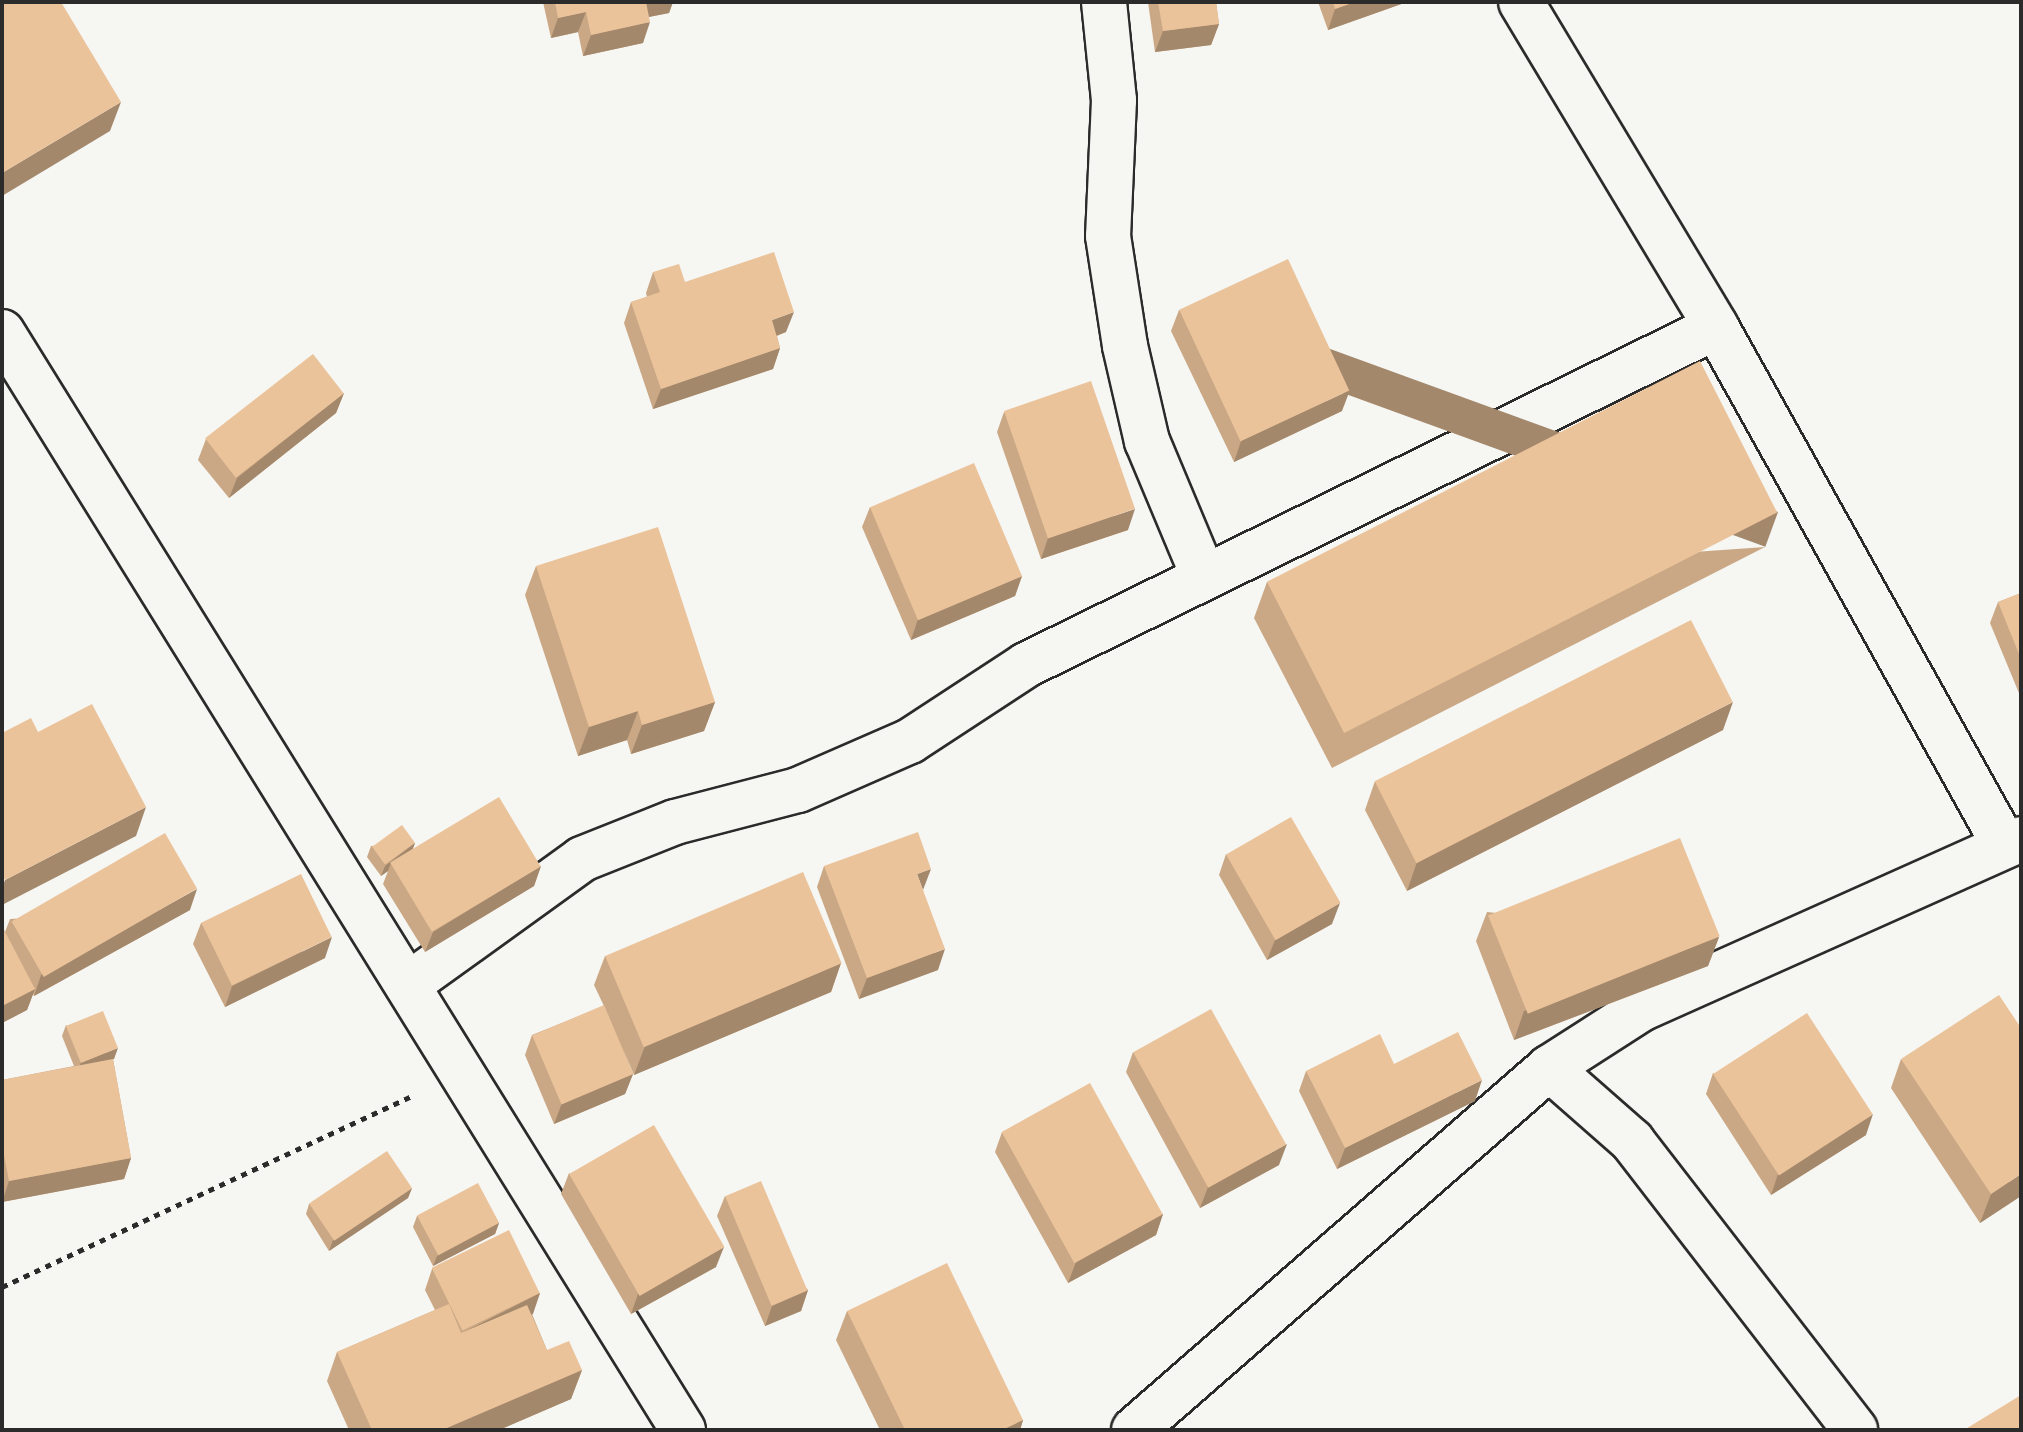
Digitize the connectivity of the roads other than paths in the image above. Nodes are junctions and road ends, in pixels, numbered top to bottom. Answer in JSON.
{"nodes":[{"id":1,"x":1104,"y":2,"type":"edge"},
{"id":2,"x":1521,"y":2,"type":"edge"},
{"id":3,"x":1716,"y":327,"type":"junction"},
{"id":4,"x":2,"y":332,"type":"edge"},
{"id":5,"x":1203,"y":575,"type":"junction"},
{"id":6,"x":2014,"y":855,"type":"edge"},
{"id":7,"x":409,"y":984,"type":"junction"},
{"id":8,"x":1549,"y":1068,"type":"junction"},
{"id":9,"x":683,"y":1430,"type":"edge"},
{"id":10,"x":1134,"y":1430,"type":"edge"},
{"id":11,"x":1855,"y":1430,"type":"edge"}],
"edges":[{"from":1,"to":5,"type":"street"},
{"from":2,"to":3,"type":"street"},
{"from":3,"to":5,"type":"street"},
{"from":3,"to":6,"type":"street"},
{"from":4,"to":7,"type":"street"},
{"from":5,"to":7,"type":"street"},
{"from":6,"to":8,"type":"street"},
{"from":7,"to":9,"type":"street"},
{"from":8,"to":10,"type":"street"},
{"from":8,"to":11,"type":"street"}]}
